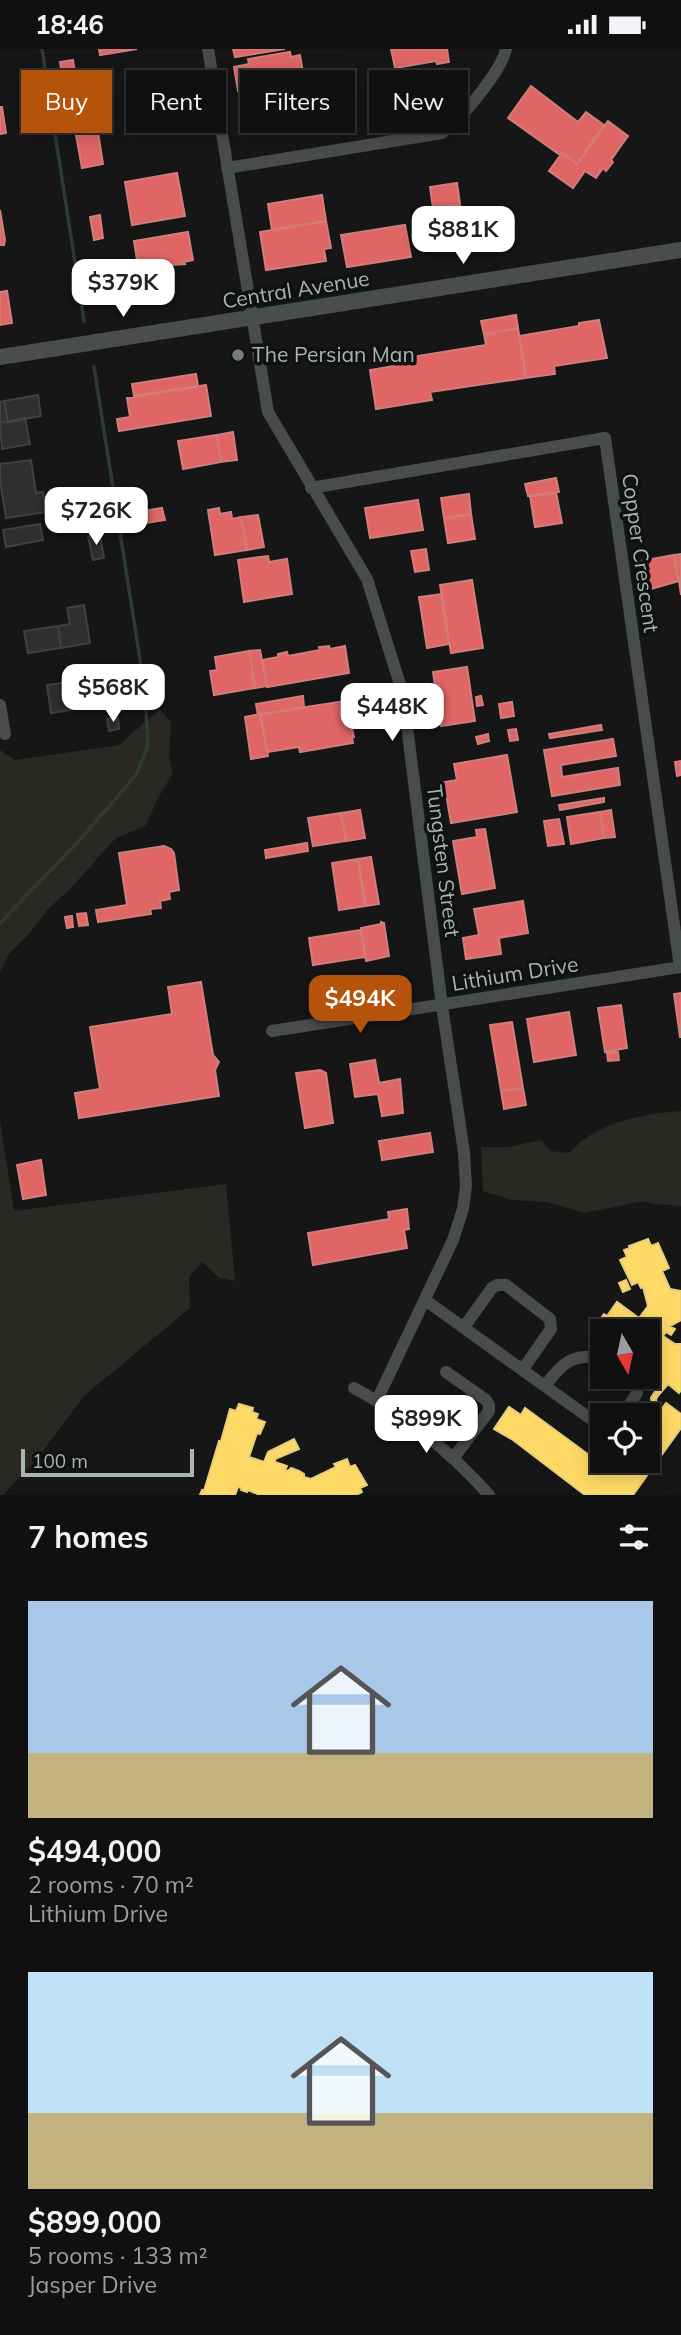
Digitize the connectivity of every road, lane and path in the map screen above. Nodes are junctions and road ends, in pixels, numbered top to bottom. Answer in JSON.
{"nodes":[{"id":1,"x":208,"y":49,"type":"edge"},
{"id":2,"x":506,"y":49,"type":"edge"},
{"id":3,"x":227,"y":168,"type":"junction"},
{"id":4,"x":681,"y":250,"type":"edge"},
{"id":5,"x":251,"y":318,"type":"junction"},
{"id":6,"x":0,"y":357,"type":"edge"},
{"id":7,"x":311,"y":488,"type":"junction"},
{"id":8,"x":0,"y":705,"type":"edge"},
{"id":9,"x":5,"y":734,"type":"dead end"},
{"id":10,"x":680,"y":967,"type":"edge"},
{"id":11,"x":442,"y":1006,"type":"junction"},
{"id":12,"x":272,"y":1031,"type":"dead end"},
{"id":13,"x":425,"y":1300,"type":"junction"},
{"id":14,"x":464,"y":1327,"type":"junction"},
{"id":15,"x":590,"y":1358,"type":"edge"},
{"id":16,"x":523,"y":1369,"type":"junction"},
{"id":17,"x":446,"y":1372,"type":"dead end"},
{"id":18,"x":546,"y":1385,"type":"junction"},
{"id":19,"x":354,"y":1388,"type":"dead end"},
{"id":20,"x":377,"y":1400,"type":"junction"},
{"id":21,"x":590,"y":1419,"type":"edge"},
{"id":22,"x":454,"y":1457,"type":"junction"},
{"id":23,"x":489,"y":1495,"type":"edge"}],
"edges":[{"from":1,"to":3,"type":"street","name":"Tungsten Street"},
{"from":2,"to":3,"type":"street"},
{"from":3,"to":5,"type":"street","name":"Tungsten Street"},
{"from":4,"to":5,"type":"main road","name":"Central Avenue"},
{"from":5,"to":6,"type":"main road","name":"Central Avenue"},
{"from":5,"to":7,"type":"street","name":"Tungsten Street"},
{"from":7,"to":10,"type":"street","name":"Copper Crescent"},
{"from":7,"to":11,"type":"street","name":"Tungsten Street"},
{"from":8,"to":9,"type":"street"},
{"from":10,"to":11,"type":"street","name":"Lithium Drive"},
{"from":11,"to":12,"type":"street","name":"Lithium Drive"},
{"from":11,"to":13,"type":"street","name":"Tungsten Street"},
{"from":13,"to":14,"type":"street"},
{"from":13,"to":20,"type":"street","name":"Tungsten Street"},
{"from":14,"to":16,"type":"street"},
{"from":14,"to":16,"type":"street"},
{"from":15,"to":18,"type":"street"},
{"from":16,"to":18,"type":"street"},
{"from":17,"to":22,"type":"street"},
{"from":18,"to":21,"type":"street"},
{"from":19,"to":20,"type":"street"},
{"from":20,"to":22,"type":"street"},
{"from":22,"to":23,"type":"street"}]}
